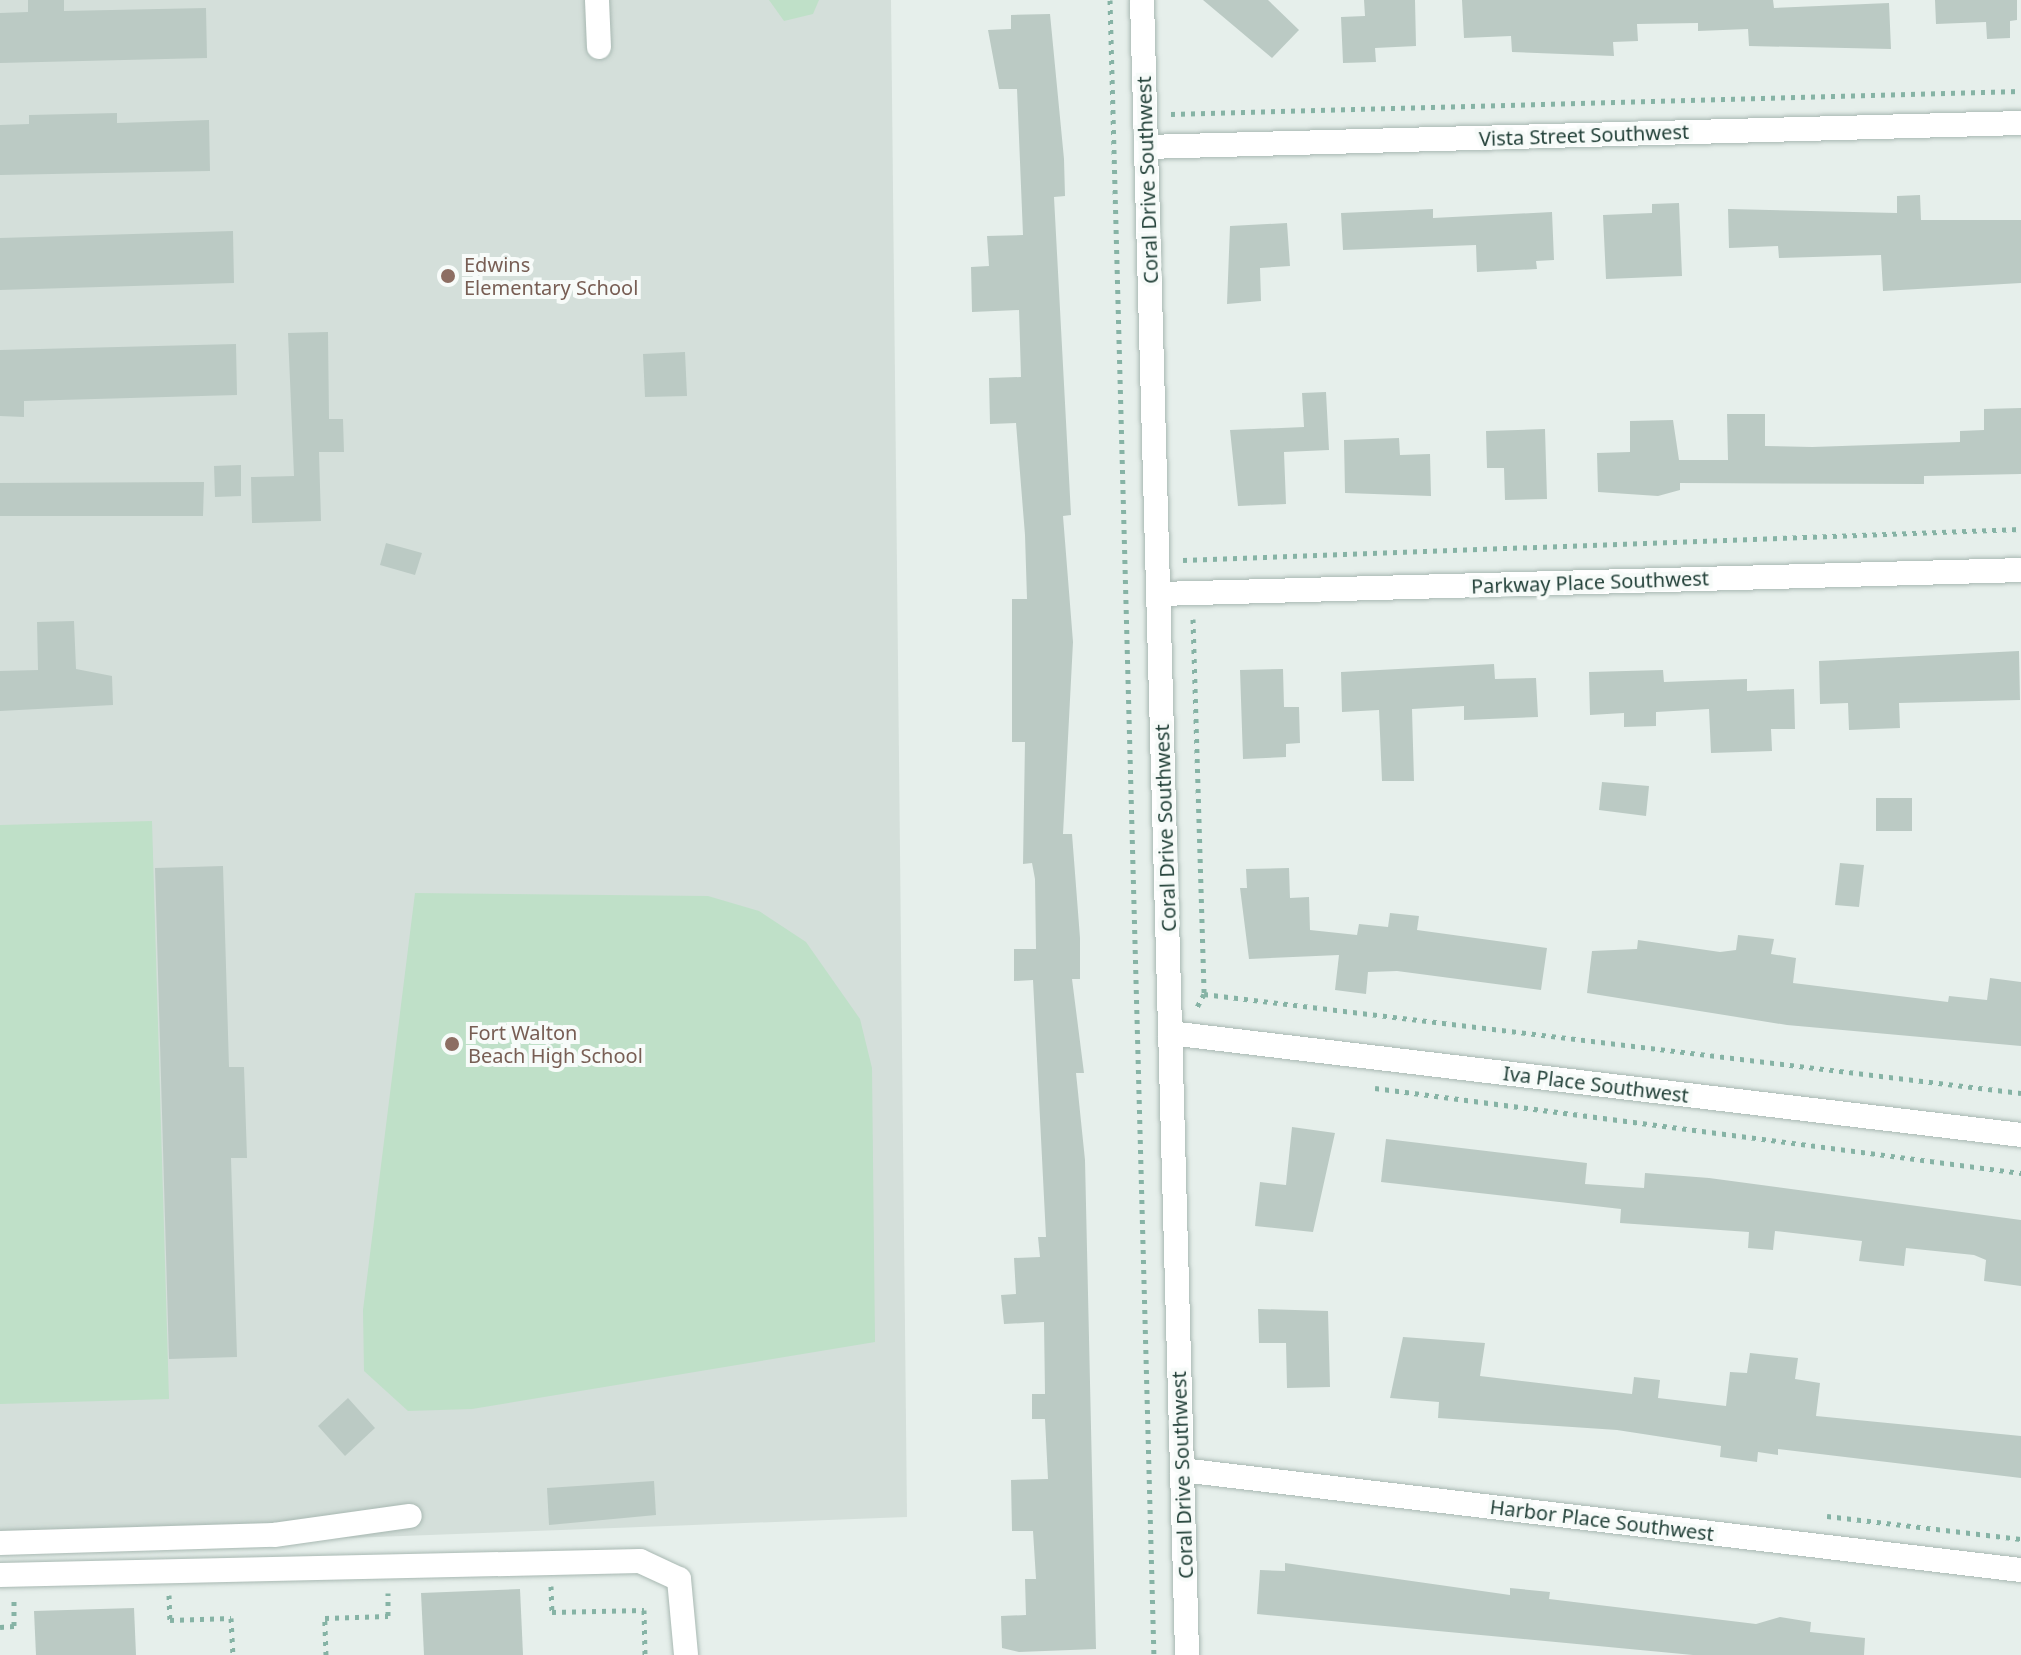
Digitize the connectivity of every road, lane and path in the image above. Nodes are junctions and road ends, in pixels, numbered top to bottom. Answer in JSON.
{"nodes":[{"id":1,"x":597,"y":0,"type":"edge"},
{"id":2,"x":1110,"y":0,"type":"edge"},
{"id":3,"x":1142,"y":0,"type":"edge"},
{"id":4,"x":599,"y":47,"type":"dead end"},
{"id":5,"x":2021,"y":91,"type":"edge"},
{"id":6,"x":1170,"y":114,"type":"dead end"},
{"id":7,"x":2021,"y":123,"type":"edge"},
{"id":8,"x":1146,"y":147,"type":"junction"},
{"id":9,"x":2021,"y":529,"type":"edge"},
{"id":10,"x":1182,"y":560,"type":"dead end"},
{"id":11,"x":2021,"y":570,"type":"edge"},
{"id":12,"x":1159,"y":594,"type":"junction"},
{"id":13,"x":1204,"y":994,"type":"dead end"},
{"id":14,"x":1170,"y":1033,"type":"junction"},
{"id":15,"x":1368,"y":1087,"type":"dead end"},
{"id":16,"x":2021,"y":1093,"type":"edge"},
{"id":17,"x":2021,"y":1135,"type":"edge"},
{"id":18,"x":2021,"y":1173,"type":"edge"},
{"id":19,"x":1182,"y":1470,"type":"junction"},
{"id":20,"x":410,"y":1516,"type":"dead end"},
{"id":21,"x":0,"y":1543,"type":"edge"},
{"id":22,"x":2021,"y":1570,"type":"edge"},
{"id":23,"x":536,"y":1579,"type":"dead end"},
{"id":24,"x":7,"y":1583,"type":"edge"},
{"id":25,"x":387,"y":1583,"type":"dead end"},
{"id":26,"x":154,"y":1588,"type":"dead end"},
{"id":27,"x":0,"y":1627,"type":"edge"},
{"id":28,"x":233,"y":1655,"type":"edge"},
{"id":29,"x":326,"y":1655,"type":"edge"},
{"id":30,"x":645,"y":1655,"type":"edge"},
{"id":31,"x":686,"y":1655,"type":"edge"},
{"id":32,"x":1154,"y":1655,"type":"edge"},
{"id":33,"x":1187,"y":1655,"type":"edge"}],
"edges":[{"from":1,"to":4,"type":"street"},
{"from":2,"to":32,"type":"path"},
{"from":3,"to":8,"type":"street","name":"Coral Drive Southwest"},
{"from":5,"to":6,"type":"path"},
{"from":7,"to":8,"type":"street","name":"Vista Street Southwest"},
{"from":8,"to":12,"type":"street","name":"Coral Drive Southwest"},
{"from":9,"to":10,"type":"path"},
{"from":11,"to":12,"type":"street","name":"Parkway Place Southwest"},
{"from":12,"to":14,"type":"street","name":"Coral Drive Southwest"},
{"from":13,"to":16,"type":"path"},
{"from":14,"to":17,"type":"street","name":"Iva Place Southwest"},
{"from":14,"to":19,"type":"street","name":"Coral Drive Southwest"},
{"from":15,"to":18,"type":"path"},
{"from":19,"to":22,"type":"street","name":"Harbor Place Southwest"},
{"from":19,"to":33,"type":"street","name":"Coral Drive Southwest"},
{"from":20,"to":21,"type":"street"},
{"from":23,"to":30,"type":"path"},
{"from":24,"to":27,"type":"path"},
{"from":24,"to":31,"type":"street"},
{"from":25,"to":29,"type":"path"},
{"from":26,"to":28,"type":"path"}]}
